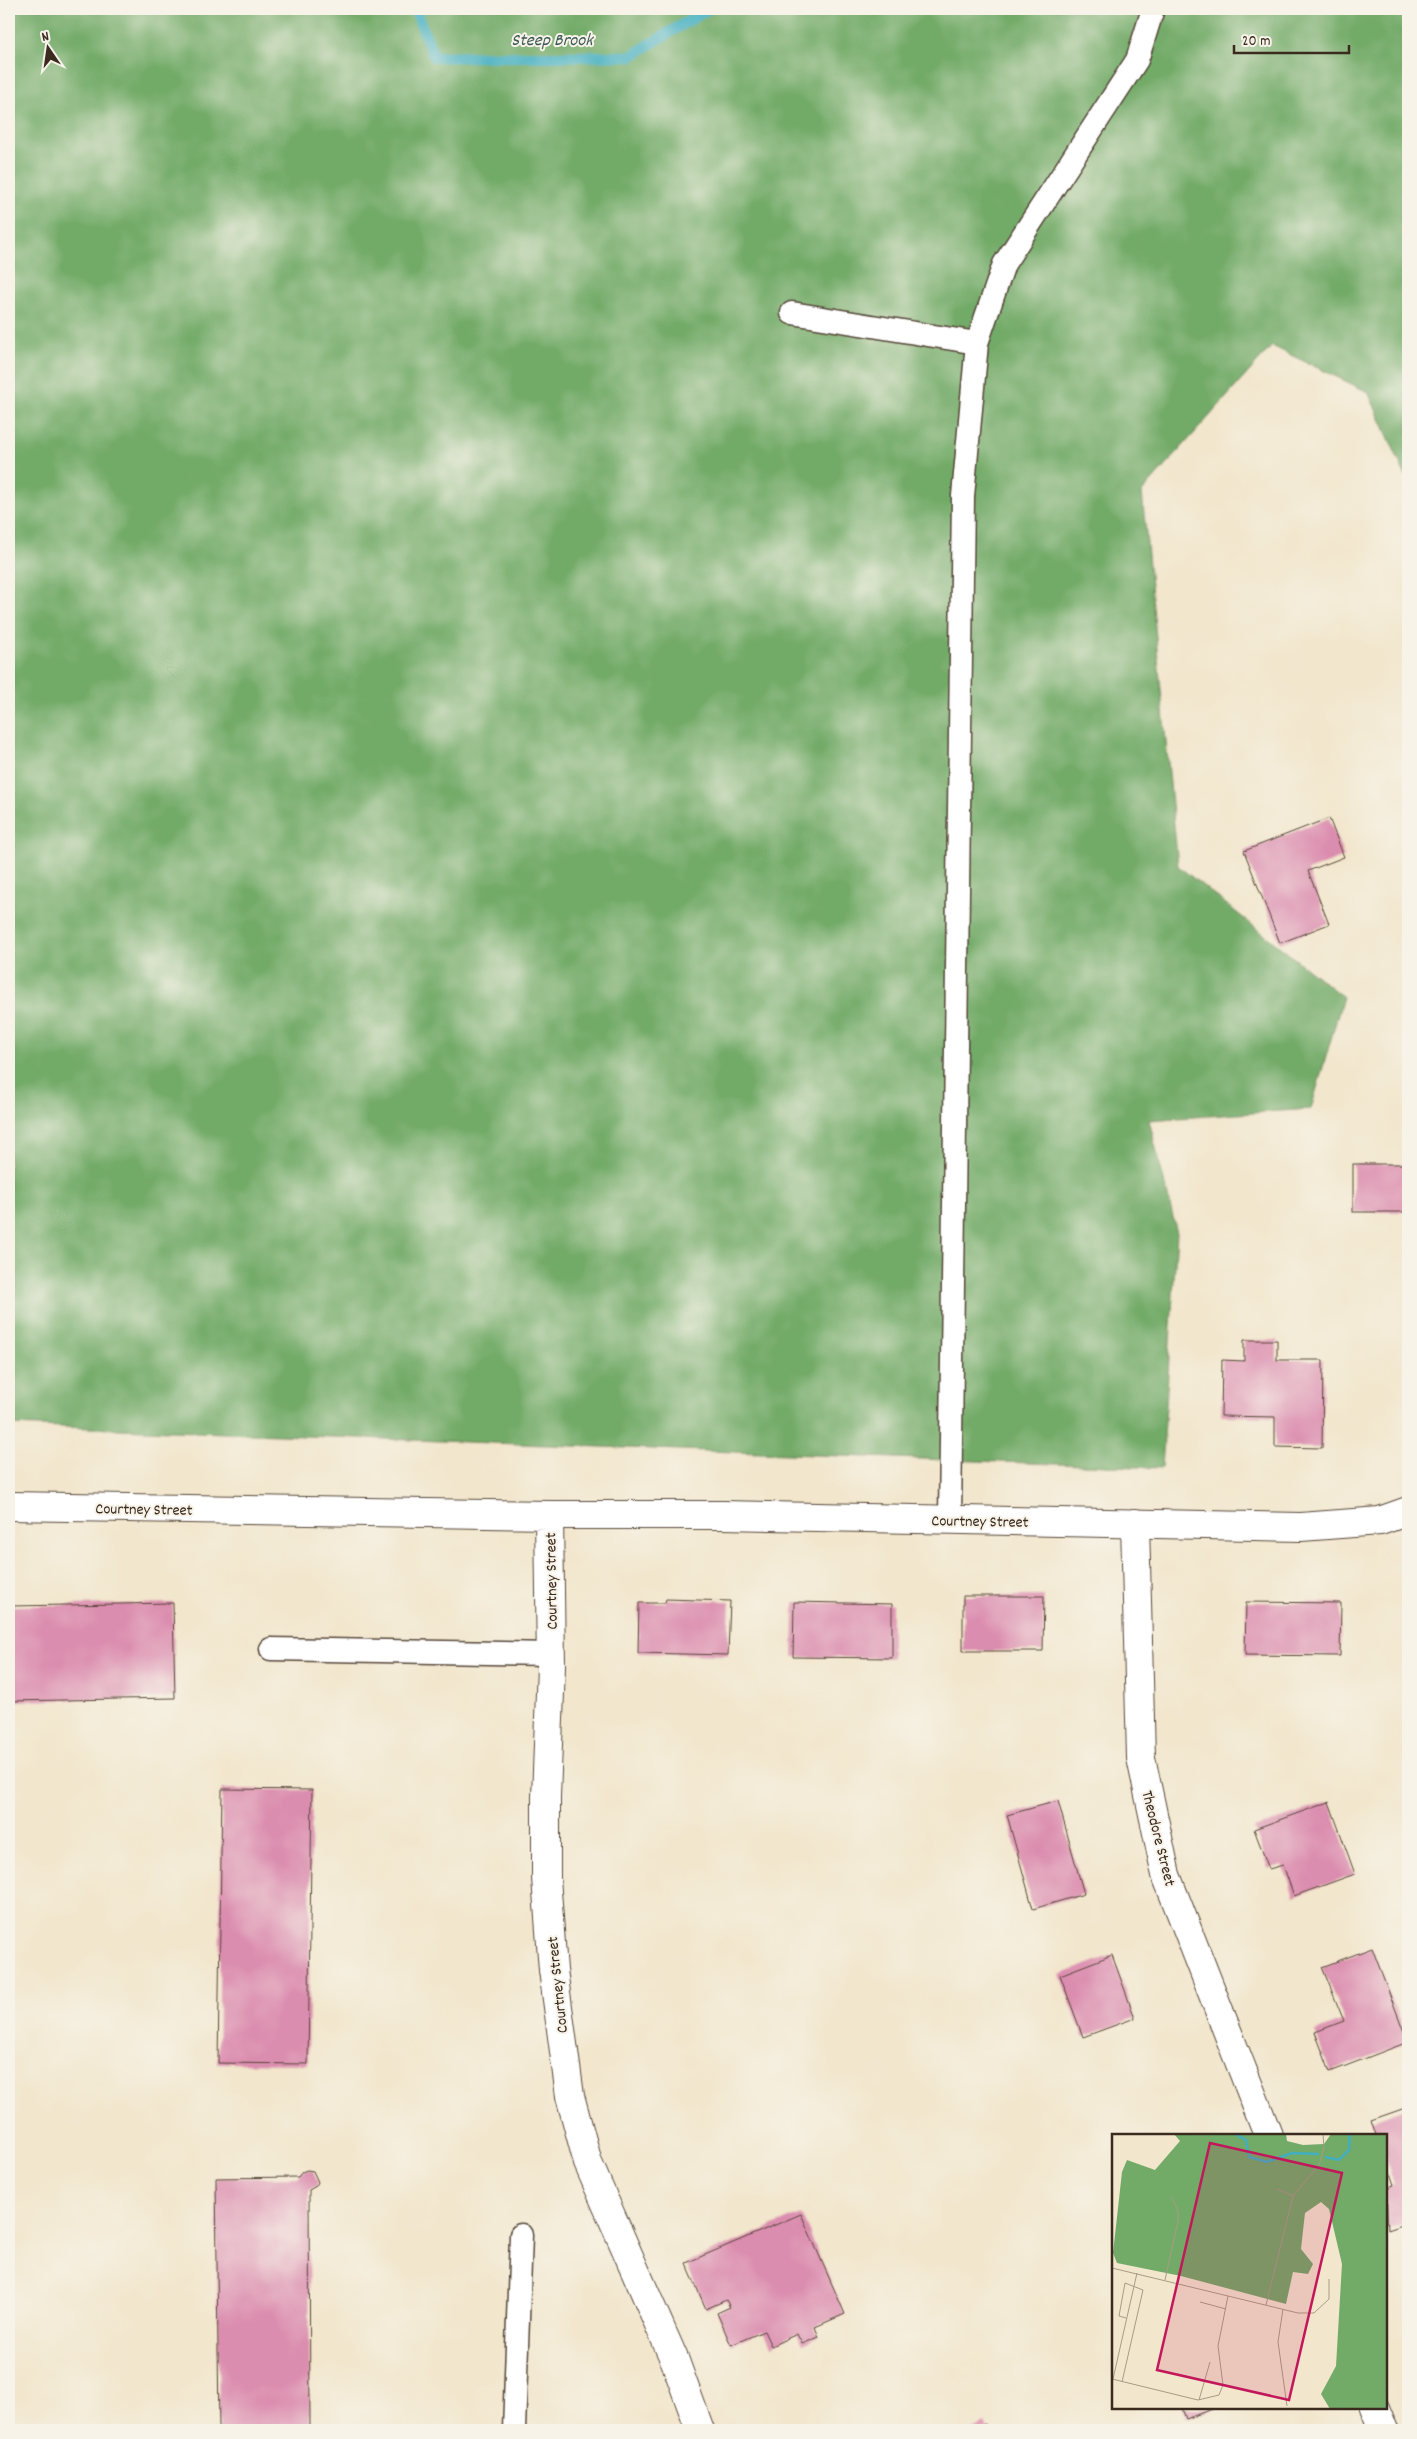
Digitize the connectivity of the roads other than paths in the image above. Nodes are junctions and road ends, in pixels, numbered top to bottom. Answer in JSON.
{"nodes":[{"id":1,"x":1153,"y":9,"type":"edge"},
{"id":2,"x":792,"y":313,"type":"dead end"},
{"id":3,"x":977,"y":344,"type":"junction"},
{"id":4,"x":9,"y":1506,"type":"edge"},
{"id":5,"x":1408,"y":1511,"type":"edge"},
{"id":6,"x":549,"y":1514,"type":"junction"},
{"id":7,"x":950,"y":1519,"type":"junction"},
{"id":8,"x":1135,"y":1523,"type":"junction"},
{"id":9,"x":271,"y":1649,"type":"dead end"},
{"id":10,"x":551,"y":1654,"type":"junction"},
{"id":11,"x":1268,"y":2134,"type":"edge"},
{"id":12,"x":521,"y":2235,"type":"dead end"},
{"id":13,"x":1375,"y":2409,"type":"edge"},
{"id":14,"x":514,"y":2430,"type":"edge"},
{"id":15,"x":700,"y":2430,"type":"edge"},
{"id":16,"x":1384,"y":2430,"type":"edge"}],
"edges":[{"from":1,"to":3,"type":"lane"},
{"from":2,"to":3,"type":"lane"},
{"from":3,"to":7,"type":"lane"},
{"from":4,"to":6,"type":"street","name":"Courtney Street"},
{"from":5,"to":8,"type":"street","name":"Courtney Street"},
{"from":6,"to":7,"type":"street","name":"Courtney Street"},
{"from":6,"to":10,"type":"street","name":"Courtney Street"},
{"from":7,"to":8,"type":"street","name":"Courtney Street"},
{"from":8,"to":11,"type":"street","name":"Theodore Street"},
{"from":9,"to":10,"type":"lane"},
{"from":10,"to":15,"type":"street","name":"Courtney Street"},
{"from":12,"to":14,"type":"lane"},
{"from":13,"to":16,"type":"street"}]}
